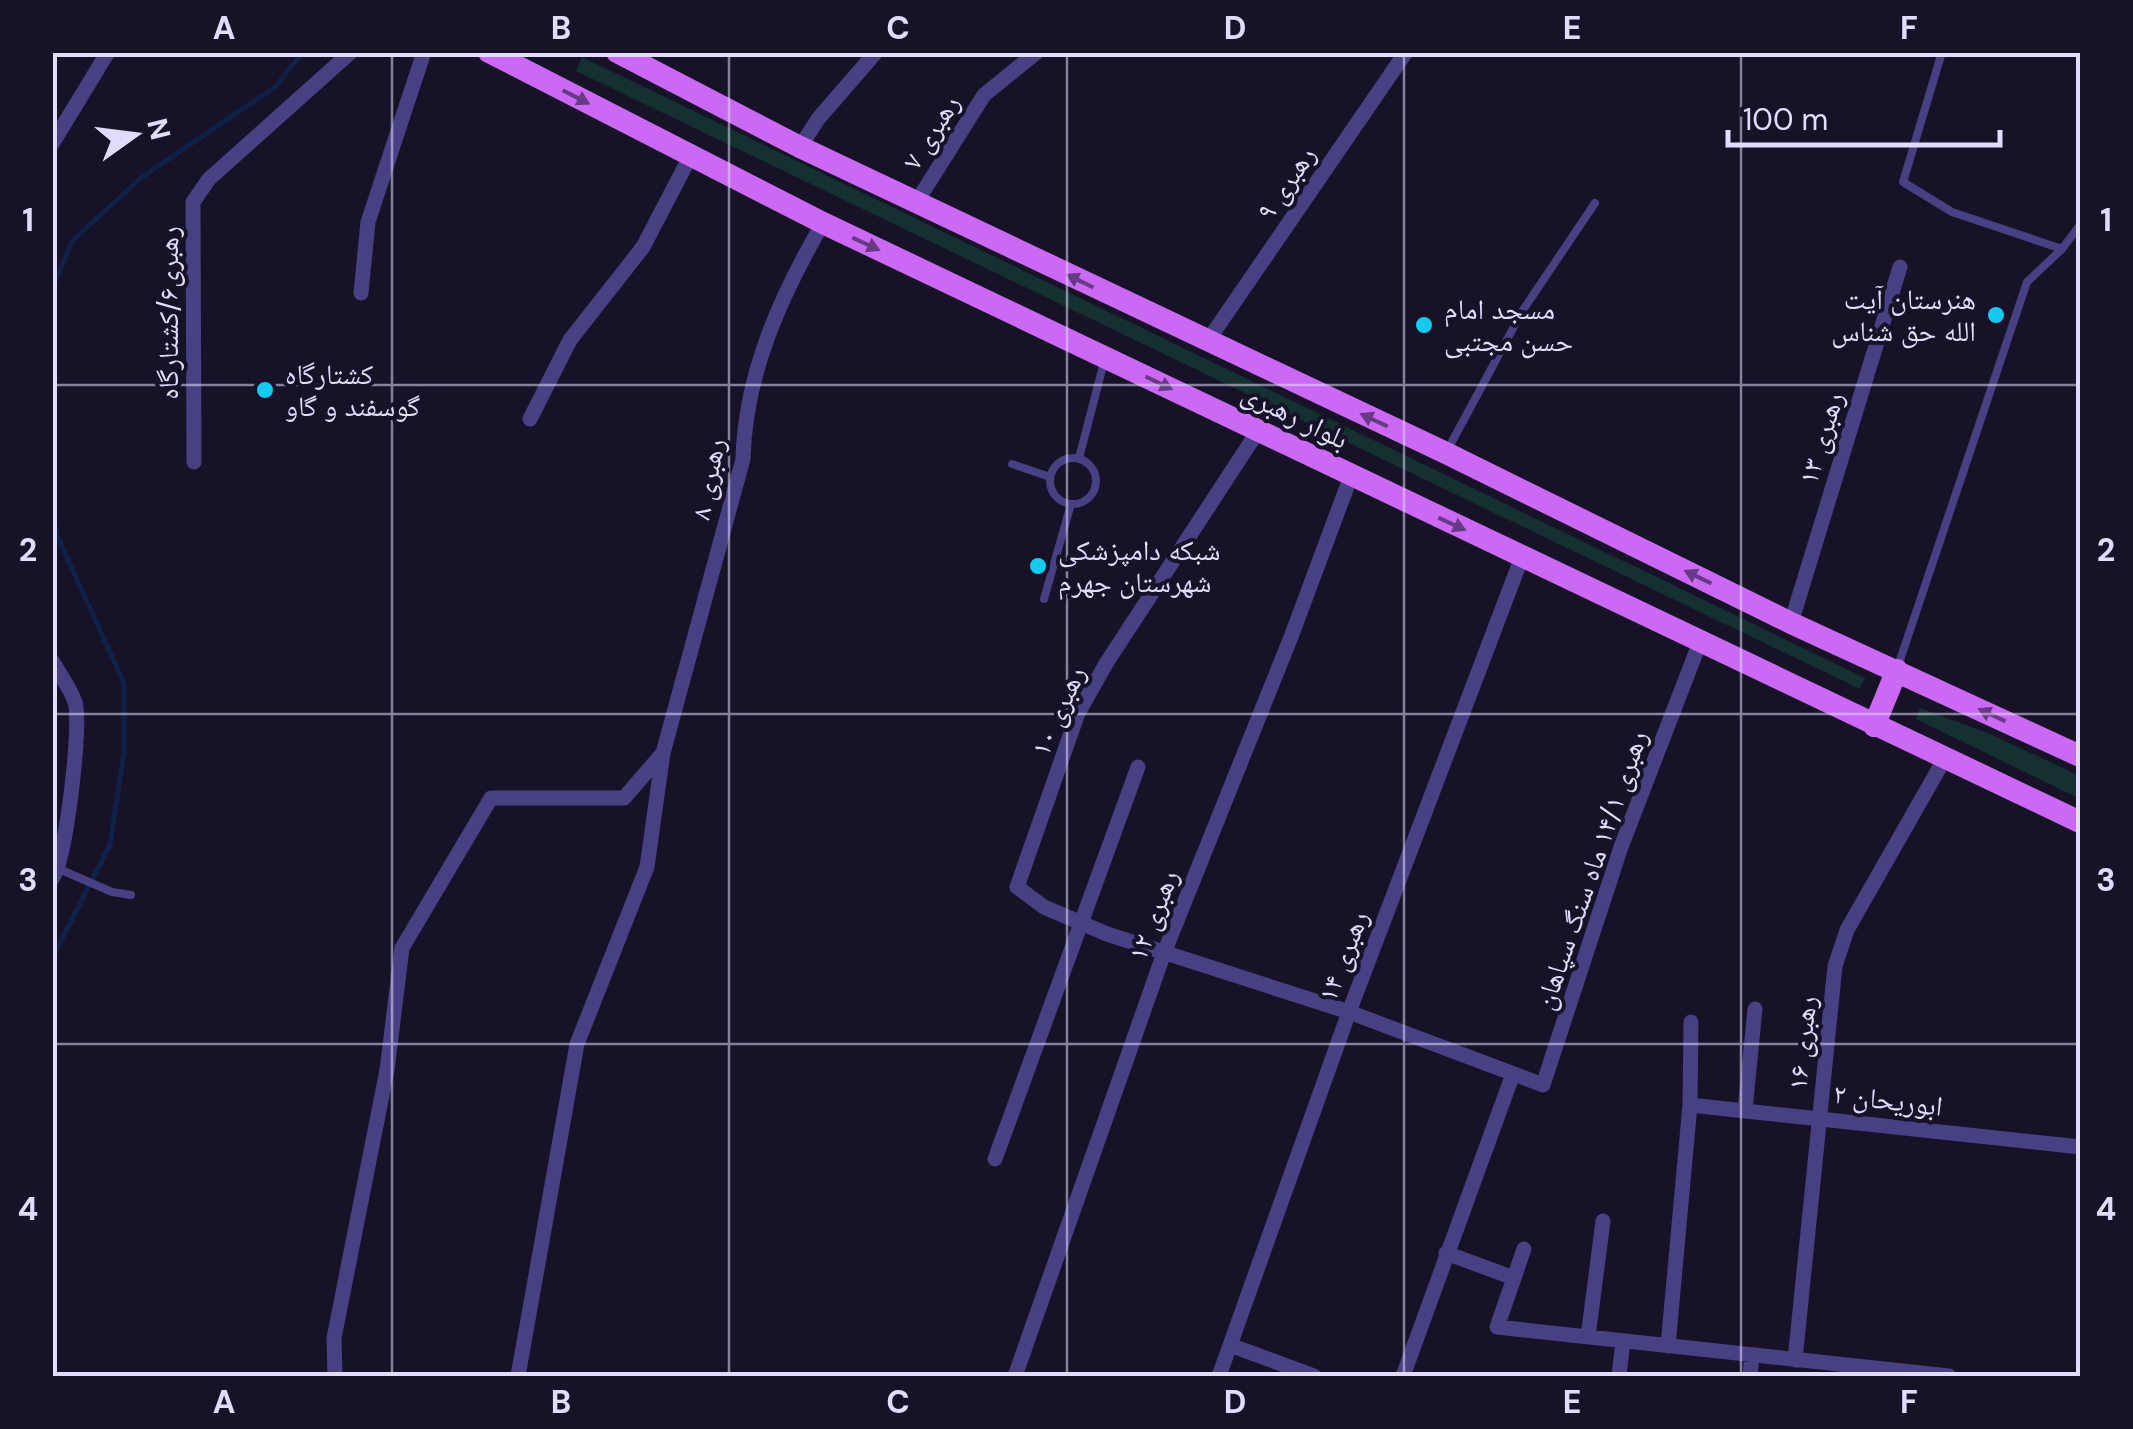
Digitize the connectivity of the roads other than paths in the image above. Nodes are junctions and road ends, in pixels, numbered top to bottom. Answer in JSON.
{"nodes":[{"id":1,"x":108,"y":52,"type":"edge"},
{"id":2,"x":351,"y":52,"type":"edge"},
{"id":3,"x":424,"y":52,"type":"edge"},
{"id":4,"x":489,"y":52,"type":"edge"},
{"id":5,"x":876,"y":52,"type":"edge"},
{"id":6,"x":1036,"y":52,"type":"edge"},
{"id":7,"x":1406,"y":52,"type":"edge"},
{"id":8,"x":1942,"y":52,"type":"edge"},
{"id":9,"x":621,"y":53,"type":"edge"},
{"id":10,"x":526,"y":61,"type":"edge"},
{"id":11,"x":52,"y":144,"type":"edge"},
{"id":12,"x":800,"y":147,"type":"junction"},
{"id":13,"x":690,"y":156,"type":"junction"},
{"id":14,"x":916,"y":202,"type":"junction"},
{"id":15,"x":1595,"y":203,"type":"dead end"},
{"id":16,"x":823,"y":223,"type":"junction"},
{"id":17,"x":2080,"y":225,"type":"edge"},
{"id":18,"x":2062,"y":250,"type":"junction"},
{"id":19,"x":1900,"y":267,"type":"dead end"},
{"id":20,"x":360,"y":293,"type":"dead end"},
{"id":21,"x":1207,"y":342,"type":"junction"},
{"id":22,"x":1105,"y":358,"type":"junction"},
{"id":23,"x":530,"y":419,"type":"dead end"},
{"id":24,"x":1258,"y":430,"type":"junction"},
{"id":25,"x":1446,"y":453,"type":"junction"},
{"id":26,"x":1079,"y":458,"type":"junction"},
{"id":27,"x":194,"y":462,"type":"dead end"},
{"id":28,"x":1012,"y":464,"type":"dead end"},
{"id":29,"x":1351,"y":476,"type":"junction"},
{"id":30,"x":1050,"y":477,"type":"junction"},
{"id":31,"x":1071,"y":504,"type":"junction"},
{"id":32,"x":1522,"y":557,"type":"junction"},
{"id":33,"x":1044,"y":599,"type":"dead end"},
{"id":34,"x":1791,"y":623,"type":"junction"},
{"id":35,"x":1700,"y":642,"type":"junction"},
{"id":36,"x":55,"y":669,"type":"edge"},
{"id":37,"x":1897,"y":670,"type":"junction"},
{"id":38,"x":1874,"y":726,"type":"junction"},
{"id":39,"x":663,"y":753,"type":"junction"},
{"id":40,"x":2080,"y":756,"type":"edge"},
{"id":41,"x":1945,"y":758,"type":"junction"},
{"id":42,"x":1138,"y":767,"type":"dead end"},
{"id":43,"x":2080,"y":822,"type":"edge"},
{"id":44,"x":56,"y":874,"type":"edge"},
{"id":45,"x":130,"y":896,"type":"dead end"},
{"id":46,"x":1080,"y":922,"type":"junction"},
{"id":47,"x":1164,"y":953,"type":"junction"},
{"id":48,"x":1756,"y":1009,"type":"dead end"},
{"id":49,"x":1348,"y":1012,"type":"junction"},
{"id":50,"x":1691,"y":1022,"type":"dead end"},
{"id":51,"x":1513,"y":1074,"type":"junction"},
{"id":52,"x":1690,"y":1105,"type":"junction"},
{"id":53,"x":1744,"y":1110,"type":"junction"},
{"id":54,"x":1820,"y":1117,"type":"junction"},
{"id":55,"x":2080,"y":1147,"type":"edge"},
{"id":56,"x":995,"y":1159,"type":"dead end"},
{"id":57,"x":1603,"y":1221,"type":"dead end"},
{"id":58,"x":1524,"y":1249,"type":"dead end"},
{"id":59,"x":1446,"y":1253,"type":"junction"},
{"id":60,"x":1514,"y":1278,"type":"junction"},
{"id":61,"x":1588,"y":1337,"type":"junction"},
{"id":62,"x":1622,"y":1341,"type":"junction"},
{"id":63,"x":1230,"y":1345,"type":"junction"},
{"id":64,"x":1668,"y":1346,"type":"junction"},
{"id":65,"x":1752,"y":1355,"type":"junction"},
{"id":66,"x":1795,"y":1360,"type":"junction"},
{"id":67,"x":1881,"y":1373,"type":"edge"},
{"id":68,"x":335,"y":1376,"type":"edge"},
{"id":69,"x":518,"y":1376,"type":"edge"},
{"id":70,"x":1016,"y":1376,"type":"edge"},
{"id":71,"x":1219,"y":1376,"type":"edge"},
{"id":72,"x":1314,"y":1376,"type":"edge"},
{"id":73,"x":1403,"y":1376,"type":"edge"},
{"id":74,"x":1620,"y":1376,"type":"edge"},
{"id":75,"x":1750,"y":1376,"type":"edge"},
{"id":76,"x":1949,"y":1376,"type":"edge"}],
"edges":[{"from":1,"to":11,"type":"street"},
{"from":2,"to":27,"type":"street","name":"رهبری۶/کشتارگاه"},
{"from":3,"to":20,"type":"street"},
{"from":4,"to":10,"type":"main road","name":"بلوار رهبری"},
{"from":5,"to":12,"type":"street"},
{"from":6,"to":14,"type":"street","name":"رهبری ۷"},
{"from":7,"to":21,"type":"street","name":"رهبری ۹"},
{"from":8,"to":18,"type":"lane"},
{"from":9,"to":12,"type":"main road","name":"بلوار رهبری"},
{"from":10,"to":13,"type":"main road","name":"بلوار رهبری","one_way":true},
{"from":12,"to":14,"type":"main road","name":"بلوار رهبری"},
{"from":13,"to":16,"type":"main road","name":"بلوار رهبری"},
{"from":13,"to":23,"type":"street"},
{"from":21,"to":14,"type":"main road","name":"بلوار رهبری","one_way":true},
{"from":15,"to":25,"type":"lane"},
{"from":16,"to":22,"type":"main road","name":"بلوار رهبری","one_way":true},
{"from":16,"to":39,"type":"street","name":"رهبری ۸"},
{"from":17,"to":18,"type":"lane"},
{"from":18,"to":37,"type":"lane"},
{"from":19,"to":34,"type":"street","name":"رهبری ۱۳"},
{"from":25,"to":21,"type":"main road","name":"بلوار رهبری","one_way":true},
{"from":22,"to":24,"type":"main road","name":"بلوار رهبری","one_way":true},
{"from":22,"to":26,"type":"lane"},
{"from":24,"to":29,"type":"main road","name":"بلوار رهبری"},
{"from":24,"to":46,"type":"street","name":"رهبری ۱۰"},
{"from":34,"to":25,"type":"main road","name":"بلوار رهبری","one_way":true},
{"from":26,"to":30,"type":"lane"},
{"from":26,"to":31,"type":"lane"},
{"from":28,"to":30,"type":"lane"},
{"from":29,"to":32,"type":"main road","name":"بلوار رهبری","one_way":true},
{"from":29,"to":47,"type":"street","name":"رهبری ۱۲"},
{"from":30,"to":31,"type":"lane"},
{"from":31,"to":33,"type":"lane"},
{"from":32,"to":35,"type":"main road","name":"بلوار رهبری"},
{"from":32,"to":49,"type":"street","name":"رهبری ۱۴"},
{"from":34,"to":37,"type":"main road","name":"بلوار رهبری"},
{"from":35,"to":38,"type":"main road","name":"بلوار رهبری"},
{"from":35,"to":51,"type":"street","name":"رهبری ۱۴/۱ ماه سنگ سپاهان"},
{"from":36,"to":44,"type":"street"},
{"from":37,"to":38,"type":"main road"},
{"from":40,"to":37,"type":"main road","name":"بلوار رهبری","one_way":true},
{"from":38,"to":41,"type":"main road","name":"بلوار رهبری"},
{"from":39,"to":68,"type":"street"},
{"from":39,"to":69,"type":"street","name":"رهبری ۸"},
{"from":41,"to":43,"type":"main road","name":"بلوار رهبری"},
{"from":41,"to":54,"type":"street","name":"رهبری ۱۶"},
{"from":42,"to":46,"type":"street"},
{"from":44,"to":45,"type":"lane"},
{"from":46,"to":47,"type":"street","name":"رهبری ۱۰"},
{"from":46,"to":56,"type":"street"},
{"from":47,"to":49,"type":"street","name":"رهبری ۱۰"},
{"from":47,"to":70,"type":"street","name":"رهبری ۱۲"},
{"from":48,"to":53,"type":"street"},
{"from":49,"to":51,"type":"street"},
{"from":49,"to":63,"type":"street","name":"رهبری ۱۴"},
{"from":50,"to":52,"type":"street"},
{"from":51,"to":59,"type":"street"},
{"from":52,"to":53,"type":"street","name":"ابوریحان ۲"},
{"from":52,"to":64,"type":"street"},
{"from":53,"to":54,"type":"street","name":"ابوریحان ۲"},
{"from":54,"to":55,"type":"street","name":"ابوریحان ۲"},
{"from":54,"to":66,"type":"street","name":"رهبری ۱۶"},
{"from":57,"to":61,"type":"street"},
{"from":58,"to":60,"type":"street"},
{"from":59,"to":60,"type":"street"},
{"from":59,"to":73,"type":"street"},
{"from":60,"to":61,"type":"street"},
{"from":61,"to":62,"type":"street"},
{"from":62,"to":64,"type":"street"},
{"from":62,"to":74,"type":"street"},
{"from":63,"to":71,"type":"street","name":"رهبری ۱۴"},
{"from":63,"to":72,"type":"street"},
{"from":64,"to":65,"type":"street"},
{"from":65,"to":66,"type":"street"},
{"from":65,"to":75,"type":"street"},
{"from":66,"to":67,"type":"street"},
{"from":67,"to":76,"type":"street"}]}
